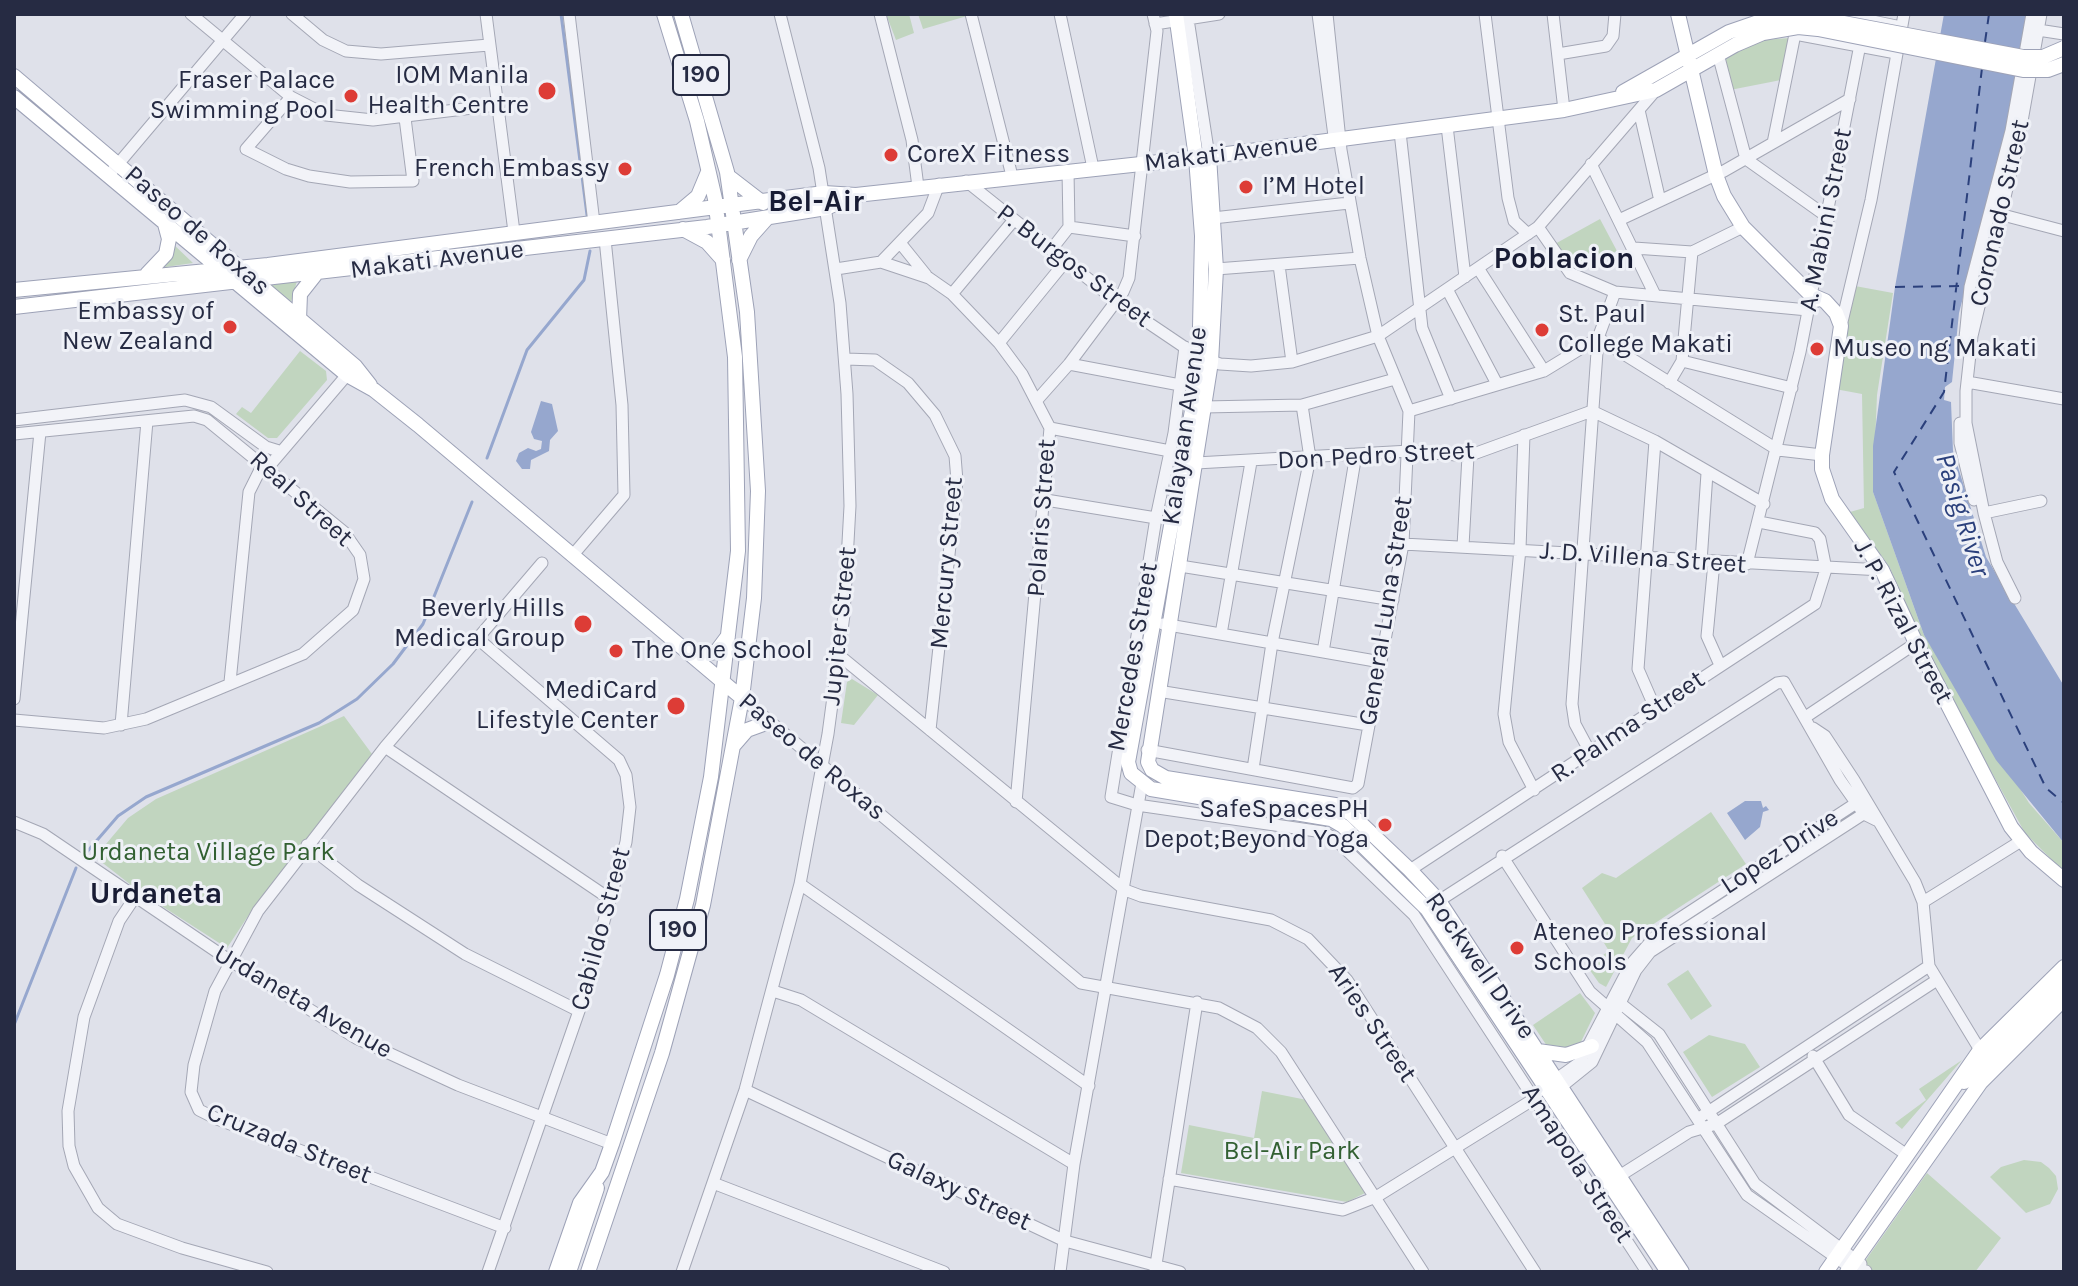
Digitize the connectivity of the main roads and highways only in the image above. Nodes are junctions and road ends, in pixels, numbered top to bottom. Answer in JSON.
{"nodes":[{"id":1,"x":664,"y":14,"type":"edge"},
{"id":2,"x":681,"y":14,"type":"edge"},
{"id":3,"x":1678,"y":14,"type":"edge"},
{"id":4,"x":1181,"y":18,"type":"edge"},
{"id":5,"x":1757,"y":26,"type":"edge"},
{"id":6,"x":1795,"y":34,"type":"road end"},
{"id":7,"x":2064,"y":48,"type":"edge"},
{"id":8,"x":1690,"y":62,"type":"junction"},
{"id":9,"x":2064,"y":64,"type":"edge"},
{"id":10,"x":14,"y":76,"type":"edge"},
{"id":11,"x":14,"y":97,"type":"edge"},
{"id":12,"x":1605,"y":102,"type":"junction"},
{"id":13,"x":1202,"y":157,"type":"junction"},
{"id":14,"x":708,"y":172,"type":"junction"},
{"id":15,"x":728,"y":176,"type":"junction"},
{"id":16,"x":716,"y":209,"type":"junction"},
{"id":17,"x":765,"y":210,"type":"junction"},
{"id":18,"x":678,"y":213,"type":"junction"},
{"id":19,"x":728,"y":218,"type":"junction"},
{"id":20,"x":165,"y":224,"type":"junction"},
{"id":21,"x":682,"y":229,"type":"junction"},
{"id":22,"x":739,"y":260,"type":"junction"},
{"id":23,"x":723,"y":261,"type":"junction"},
{"id":24,"x":240,"y":268,"type":"junction"},
{"id":25,"x":220,"y":270,"type":"junction"},
{"id":26,"x":147,"y":274,"type":"junction"},
{"id":27,"x":316,"y":274,"type":"junction"},
{"id":28,"x":256,"y":281,"type":"junction"},
{"id":29,"x":236,"y":283,"type":"junction"},
{"id":30,"x":14,"y":290,"type":"edge"},
{"id":31,"x":14,"y":307,"type":"edge"},
{"id":32,"x":299,"y":320,"type":"junction"},
{"id":33,"x":1205,"y":360,"type":"junction"},
{"id":34,"x":351,"y":370,"type":"junction"},
{"id":35,"x":730,"y":629,"type":"junction"},
{"id":36,"x":694,"y":656,"type":"junction"},
{"id":37,"x":724,"y":683,"type":"junction"},
{"id":38,"x":742,"y":698,"type":"junction"},
{"id":39,"x":769,"y":722,"type":"road end"},
{"id":40,"x":734,"y":745,"type":"junction"},
{"id":41,"x":1148,"y":756,"type":"junction"},
{"id":42,"x":1137,"y":778,"type":"junction"},
{"id":43,"x":2064,"y":880,"type":"edge"},
{"id":44,"x":1433,"y":905,"type":"junction"},
{"id":45,"x":2063,"y":972,"type":"edge"},
{"id":46,"x":2064,"y":999,"type":"edge"},
{"id":47,"x":2064,"y":1008,"type":"edge"},
{"id":48,"x":1592,"y":1046,"type":"road end"},
{"id":49,"x":1538,"y":1051,"type":"junction"},
{"id":50,"x":1975,"y":1081,"type":"junction"},
{"id":51,"x":1554,"y":1087,"type":"junction"},
{"id":52,"x":602,"y":1172,"type":"junction"},
{"id":53,"x":1614,"y":1180,"type":"junction"},
{"id":54,"x":614,"y":1191,"type":"junction"},
{"id":55,"x":589,"y":1231,"type":"junction"},
{"id":56,"x":1858,"y":1268,"type":"edge"},
{"id":57,"x":556,"y":1272,"type":"edge"},
{"id":58,"x":569,"y":1272,"type":"edge"},
{"id":59,"x":582,"y":1272,"type":"edge"},
{"id":60,"x":588,"y":1272,"type":"edge"},
{"id":61,"x":1668,"y":1272,"type":"edge"},
{"id":62,"x":1682,"y":1272,"type":"edge"},
{"id":63,"x":1826,"y":1272,"type":"edge"}],
"edges":[{"from":1,"to":14,"type":"main road","number":"190"},
{"from":2,"to":15,"type":"main road","number":"190"},
{"from":3,"to":8,"type":"main road"},
{"from":4,"to":13,"type":"main road","name":"Kalayaan Avenue"},
{"from":5,"to":6,"type":"main road"},
{"from":5,"to":7,"type":"main road","name":"Makati Avenue","bridge":true},
{"from":5,"to":8,"type":"main road","name":"Makati Avenue"},
{"from":5,"to":8,"type":"main road","name":"Makati Avenue"},
{"from":5,"to":9,"type":"main road","name":"Makati Avenue","bridge":true},
{"from":8,"to":12,"type":"main road","name":"Makati Avenue"},
{"from":8,"to":12,"type":"main road","name":"Makati Avenue"},
{"from":8,"to":43,"type":"main road","name":"J. P. Rizal Street"},
{"from":10,"to":24,"type":"main road","name":"Paseo de Roxas"},
{"from":11,"to":20,"type":"main road","name":"Paseo de Roxas"},
{"from":12,"to":13,"type":"main road","name":"Makati Avenue"},
{"from":13,"to":17,"type":"main road","name":"Makati Avenue"},
{"from":13,"to":33,"type":"main road","name":"Kalayaan Avenue"},
{"from":13,"to":33,"type":"main road","name":"Kalayaan Avenue"},
{"from":14,"to":16,"type":"main road","number":"190"},
{"from":14,"to":18,"type":"main road"},
{"from":15,"to":17,"type":"main road"},
{"from":15,"to":19,"type":"main road","number":"190"},
{"from":16,"to":18,"type":"main road","name":"Makati Avenue"},
{"from":16,"to":19,"type":"main road","name":"Makati Avenue"},
{"from":17,"to":19,"type":"main road","name":"Makati Avenue"},
{"from":17,"to":22,"type":"main road"},
{"from":18,"to":24,"type":"main road","name":"Makati Avenue"},
{"from":19,"to":21,"type":"main road","name":"Makati Avenue"},
{"from":19,"to":22,"type":"main road","number":"190"},
{"from":19,"to":23,"type":"main road","number":"190"},
{"from":20,"to":25,"type":"main road","name":"Paseo de Roxas"},
{"from":20,"to":26,"type":"main road"},
{"from":21,"to":23,"type":"main road"},
{"from":21,"to":27,"type":"main road","name":"Makati Avenue"},
{"from":22,"to":38,"type":"main road","number":"190"},
{"from":23,"to":35,"type":"main road","number":"190"},
{"from":24,"to":25,"type":"main road","name":"Makati Avenue"},
{"from":24,"to":28,"type":"main road","name":"Paseo de Roxas"},
{"from":25,"to":26,"type":"main road","name":"Makati Avenue"},
{"from":25,"to":29,"type":"main road","name":"Paseo de Roxas"},
{"from":26,"to":30,"type":"main road","name":"Makati Avenue"},
{"from":27,"to":28,"type":"main road","name":"Makati Avenue"},
{"from":27,"to":32,"type":"main road"},
{"from":28,"to":29,"type":"main road","name":"Makati Avenue"},
{"from":28,"to":32,"type":"main road","name":"Paseo de Roxas"},
{"from":29,"to":31,"type":"main road","name":"Makati Avenue"},
{"from":29,"to":34,"type":"main road","name":"Paseo de Roxas"},
{"from":32,"to":34,"type":"main road","name":"Paseo de Roxas"},
{"from":33,"to":41,"type":"main road","name":"Kalayaan Avenue"},
{"from":33,"to":42,"type":"main road","name":"Kalayaan Avenue"},
{"from":34,"to":36,"type":"main road","name":"Paseo de Roxas"},
{"from":35,"to":36,"type":"main road"},
{"from":35,"to":37,"type":"main road","number":"190"},
{"from":36,"to":37,"type":"main road","name":"Paseo de Roxas"},
{"from":37,"to":38,"type":"main road","name":"Paseo de Roxas"},
{"from":37,"to":52,"type":"main road","number":"190"},
{"from":38,"to":40,"type":"main road","number":"190"},
{"from":39,"to":40,"type":"main road"},
{"from":40,"to":54,"type":"main road","number":"190"},
{"from":41,"to":42,"type":"main road","name":"Kalayaan Avenue"},
{"from":41,"to":44,"type":"main road","name":"Rockwell Drive"},
{"from":42,"to":44,"type":"main road","name":"Rockwell Drive"},
{"from":44,"to":49,"type":"main road","name":"Rockwell Drive"},
{"from":44,"to":51,"type":"main road","name":"Rockwell Drive"},
{"from":45,"to":50,"type":"main road"},
{"from":45,"to":50,"type":"main road"},
{"from":46,"to":50,"type":"main road"},
{"from":47,"to":50,"type":"main road"},
{"from":48,"to":49,"type":"main road"},
{"from":49,"to":51,"type":"main road","name":"Rockwell Drive"},
{"from":50,"to":56,"type":"main road"},
{"from":50,"to":63,"type":"main road"},
{"from":51,"to":53,"type":"main road","name":"Rockwell Drive"},
{"from":52,"to":55,"type":"main road"},
{"from":52,"to":57,"type":"main road","number":"190"},
{"from":53,"to":61,"type":"main road","name":"Rockwell Drive"},
{"from":53,"to":62,"type":"main road","name":"Rockwell Drive"},
{"from":54,"to":55,"type":"main road"},
{"from":54,"to":60,"type":"main road","number":"190"},
{"from":55,"to":58,"type":"main road"},
{"from":55,"to":59,"type":"main road"}]}
